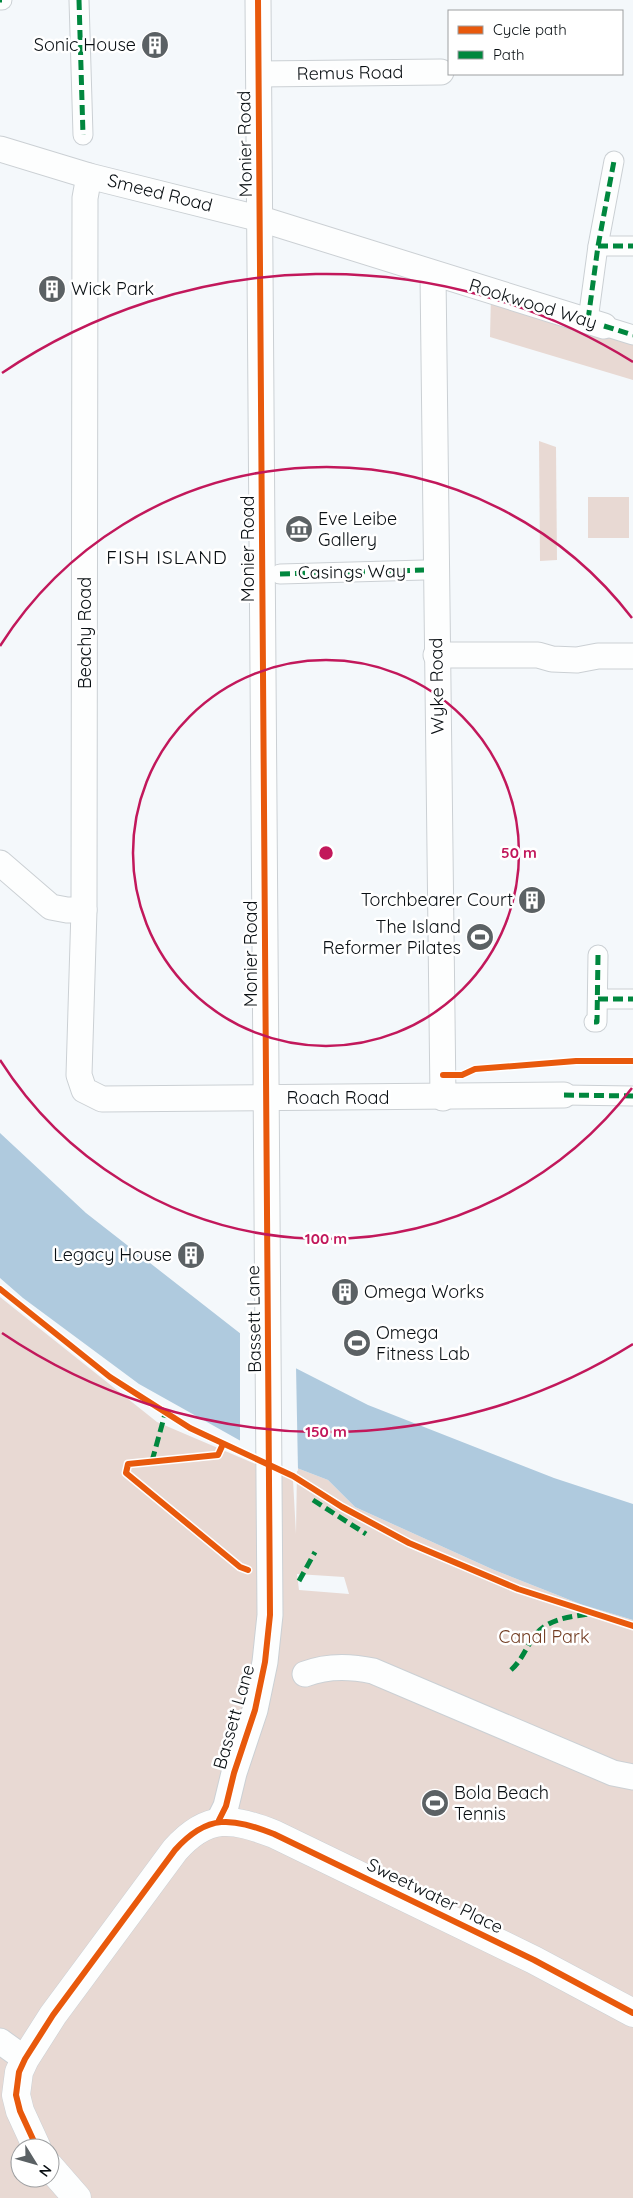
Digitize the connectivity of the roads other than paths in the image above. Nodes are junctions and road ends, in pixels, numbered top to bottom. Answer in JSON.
{"nodes":[{"id":1,"x":80,"y":0,"type":"edge"},
{"id":2,"x":258,"y":0,"type":"edge"},
{"id":3,"x":441,"y":72,"type":"dead end"},
{"id":4,"x":259,"y":74,"type":"junction"},
{"id":5,"x":83,"y":135,"type":"dead end"},
{"id":6,"x":0,"y":149,"type":"edge"},
{"id":7,"x":614,"y":161,"type":"dead end"},
{"id":8,"x":89,"y":176,"type":"junction"},
{"id":9,"x":260,"y":219,"type":"junction"},
{"id":10,"x":598,"y":246,"type":"junction"},
{"id":11,"x":633,"y":246,"type":"edge"},
{"id":12,"x":433,"y":274,"type":"junction"},
{"id":13,"x":596,"y":323,"type":"junction"},
{"id":14,"x":633,"y":335,"type":"edge"},
{"id":15,"x":424,"y":570,"type":"dead end"},
{"id":16,"x":280,"y":574,"type":"dead end"},
{"id":17,"x":436,"y":655,"type":"junction"},
{"id":18,"x":633,"y":656,"type":"edge"},
{"id":19,"x":0,"y":863,"type":"edge"},
{"id":20,"x":84,"y":910,"type":"junction"},
{"id":21,"x":598,"y":955,"type":"dead end"},
{"id":22,"x":598,"y":999,"type":"junction"},
{"id":23,"x":633,"y":999,"type":"edge"},
{"id":24,"x":594,"y":1022,"type":"dead end"},
{"id":25,"x":84,"y":1090,"type":"joint"},
{"id":26,"x":564,"y":1096,"type":"joint"},
{"id":27,"x":633,"y":1096,"type":"edge"},
{"id":28,"x":443,"y":1098,"type":"junction"},
{"id":29,"x":266,"y":1099,"type":"junction"},
{"id":30,"x":305,"y":1674,"type":"dead end"},
{"id":31,"x":633,"y":1777,"type":"edge"},
{"id":32,"x":219,"y":1820,"type":"junction"},
{"id":33,"x":633,"y":2013,"type":"edge"},
{"id":34,"x":0,"y":2041,"type":"edge"},
{"id":35,"x":25,"y":2059,"type":"junction"},
{"id":36,"x":32,"y":2138,"type":"edge"},
{"id":37,"x":60,"y":2178,"type":"edge"},
{"id":38,"x":77,"y":2198,"type":"edge"}],
"edges":[{"from":1,"to":5,"type":"street"},
{"from":2,"to":4,"type":"street","name":"Monier Road"},
{"from":3,"to":4,"type":"street","name":"Remus Road"},
{"from":4,"to":9,"type":"street","name":"Monier Road"},
{"from":6,"to":8,"type":"street","name":"Smeed Road"},
{"from":7,"to":10,"type":"street"},
{"from":8,"to":9,"type":"street","name":"Smeed Road"},
{"from":8,"to":20,"type":"street","name":"Beachy Road"},
{"from":9,"to":12,"type":"street","name":"Smeed Road"},
{"from":9,"to":29,"type":"street","name":"Monier Road"},
{"from":10,"to":11,"type":"street"},
{"from":10,"to":13,"type":"street"},
{"from":12,"to":13,"type":"street","name":"Rookwood Way"},
{"from":12,"to":17,"type":"street","name":"Wyke Road"},
{"from":13,"to":14,"type":"street","name":"Rookwood Way"},
{"from":15,"to":16,"type":"street","name":"Casings Way"},
{"from":17,"to":18,"type":"street"},
{"from":17,"to":28,"type":"street","name":"Wyke Road"},
{"from":19,"to":20,"type":"street"},
{"from":20,"to":25,"type":"street","name":"Beachy Road"},
{"from":21,"to":22,"type":"street"},
{"from":22,"to":23,"type":"street"},
{"from":22,"to":24,"type":"street"},
{"from":25,"to":29,"type":"street","name":"Roach Road"},
{"from":26,"to":27,"type":"street"},
{"from":26,"to":28,"type":"street","name":"Roach Road"},
{"from":28,"to":29,"type":"street","name":"Roach Road"},
{"from":29,"to":32,"type":"street","name":"Bassett Lane"},
{"from":30,"to":31,"type":"street"},
{"from":32,"to":33,"type":"street","name":"Sweetwater Place"},
{"from":32,"to":35,"type":"street"},
{"from":34,"to":35,"type":"street"},
{"from":35,"to":36,"type":"street"},
{"from":37,"to":38,"type":"street"}]}
